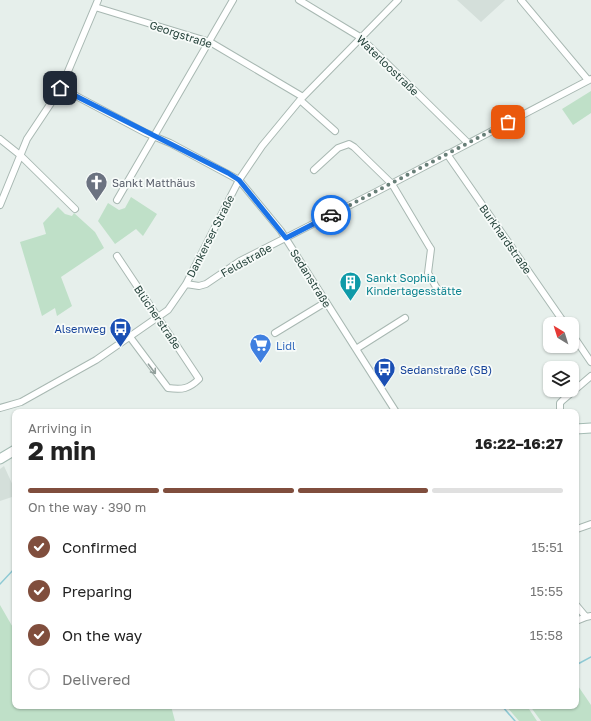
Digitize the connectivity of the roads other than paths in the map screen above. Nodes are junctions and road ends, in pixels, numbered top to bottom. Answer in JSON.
{"nodes":[{"id":1,"x":98,"y":0,"type":"edge"},
{"id":2,"x":234,"y":0,"type":"edge"},
{"id":3,"x":299,"y":0,"type":"edge"},
{"id":4,"x":398,"y":0,"type":"edge"},
{"id":5,"x":521,"y":0,"type":"edge"},
{"id":6,"x":95,"y":7,"type":"junction"},
{"id":7,"x":360,"y":37,"type":"junction"},
{"id":8,"x":210,"y":42,"type":"junction"},
{"id":9,"x":589,"y":80,"type":"edge"},
{"id":10,"x":60,"y":88,"type":"junction"},
{"id":11,"x":301,"y":98,"type":"junction"},
{"id":12,"x":335,"y":131,"type":"dead end"},
{"id":13,"x":154,"y":136,"type":"junction"},
{"id":14,"x":0,"y":139,"type":"edge"},
{"id":15,"x":468,"y":143,"type":"junction"},
{"id":16,"x":448,"y":154,"type":"junction"},
{"id":17,"x":20,"y":155,"type":"junction"},
{"id":18,"x":314,"y":170,"type":"dead end"},
{"id":19,"x":239,"y":180,"type":"junction"},
{"id":20,"x":392,"y":184,"type":"junction"},
{"id":21,"x":117,"y":200,"type":"dead end"},
{"id":22,"x":0,"y":205,"type":"edge"},
{"id":23,"x":75,"y":209,"type":"dead end"},
{"id":24,"x":286,"y":238,"type":"junction"},
{"id":25,"x":117,"y":256,"type":"dead end"},
{"id":26,"x":186,"y":284,"type":"junction"},
{"id":27,"x":439,"y":292,"type":"dead end"},
{"id":28,"x":326,"y":302,"type":"junction"},
{"id":29,"x":158,"y":317,"type":"junction"},
{"id":30,"x":560,"y":317,"type":"edge"},
{"id":31,"x":405,"y":318,"type":"dead end"},
{"id":32,"x":275,"y":333,"type":"dead end"},
{"id":33,"x":130,"y":337,"type":"junction"},
{"id":34,"x":579,"y":344,"type":"edge"},
{"id":35,"x":356,"y":349,"type":"junction"},
{"id":36,"x":591,"y":362,"type":"edge"},
{"id":37,"x":591,"y":376,"type":"edge"},
{"id":38,"x":0,"y":408,"type":"edge"},
{"id":39,"x":394,"y":409,"type":"edge"},
{"id":40,"x":560,"y":409,"type":"edge"},
{"id":41,"x":591,"y":428,"type":"edge"},
{"id":42,"x":579,"y":429,"type":"edge"},
{"id":43,"x":12,"y":452,"type":"edge"},
{"id":44,"x":0,"y":458,"type":"edge"},
{"id":45,"x":591,"y":524,"type":"edge"},
{"id":46,"x":579,"y":528,"type":"edge"},
{"id":47,"x":579,"y":608,"type":"edge"},
{"id":48,"x":589,"y":616,"type":"edge"},
{"id":49,"x":579,"y":620,"type":"edge"}],
"edges":[{"from":1,"to":6,"type":"street"},
{"from":2,"to":8,"type":"street"},
{"from":3,"to":7,"type":"street","name":"Waterloostraße"},
{"from":4,"to":7,"type":"street","name":"Dankerser Straße"},
{"from":5,"to":9,"type":"street"},
{"from":6,"to":8,"type":"street","name":"Georgstraße"},
{"from":6,"to":10,"type":"street"},
{"from":7,"to":11,"type":"street","name":"Dankerser Straße"},
{"from":7,"to":15,"type":"street","name":"Waterloostraße"},
{"from":8,"to":11,"type":"street","name":"Georgstraße"},
{"from":8,"to":13,"type":"street"},
{"from":9,"to":15,"type":"street","name":"Feldstraße"},
{"from":10,"to":13,"type":"street","name":"Sedanstraße"},
{"from":10,"to":17,"type":"street"},
{"from":11,"to":12,"type":"street","name":"Georgstraße"},
{"from":11,"to":19,"type":"street","name":"Dankerser Straße"},
{"from":13,"to":19,"type":"street","name":"Sedanstraße"},
{"from":13,"to":21,"type":"street"},
{"from":14,"to":17,"type":"street"},
{"from":15,"to":16,"type":"street","name":"Feldstraße"},
{"from":16,"to":20,"type":"street","name":"Feldstraße"},
{"from":16,"to":30,"type":"street","name":"Burkhardstraße"},
{"from":17,"to":22,"type":"street"},
{"from":17,"to":23,"type":"street"},
{"from":18,"to":20,"type":"street"},
{"from":19,"to":24,"type":"street","name":"Sedanstraße"},
{"from":19,"to":26,"type":"street","name":"Dankerser Straße"},
{"from":20,"to":24,"type":"street","name":"Feldstraße"},
{"from":20,"to":27,"type":"street"},
{"from":24,"to":26,"type":"street","name":"Feldstraße"},
{"from":24,"to":28,"type":"street","name":"Sedanstraße"},
{"from":25,"to":29,"type":"street","name":"Blücherstraße"},
{"from":26,"to":29,"type":"street","name":"Dankerser Straße"},
{"from":28,"to":32,"type":"street"},
{"from":28,"to":35,"type":"street","name":"Sedanstraße"},
{"from":29,"to":33,"type":"street","name":"Dankerser Straße"},
{"from":33,"to":29,"type":"street","name":"Blücherstraße","one_way":true},
{"from":31,"to":35,"type":"street"},
{"from":33,"to":38,"type":"street","name":"Dankerser Straße"},
{"from":34,"to":36,"type":"street"},
{"from":35,"to":39,"type":"street","name":"Sedanstraße"},
{"from":37,"to":40,"type":"street"},
{"from":41,"to":42,"type":"main road"},
{"from":43,"to":44,"type":"main road"},
{"from":45,"to":46,"type":"street"},
{"from":47,"to":48,"type":"street"},
{"from":48,"to":49,"type":"street"}]}
